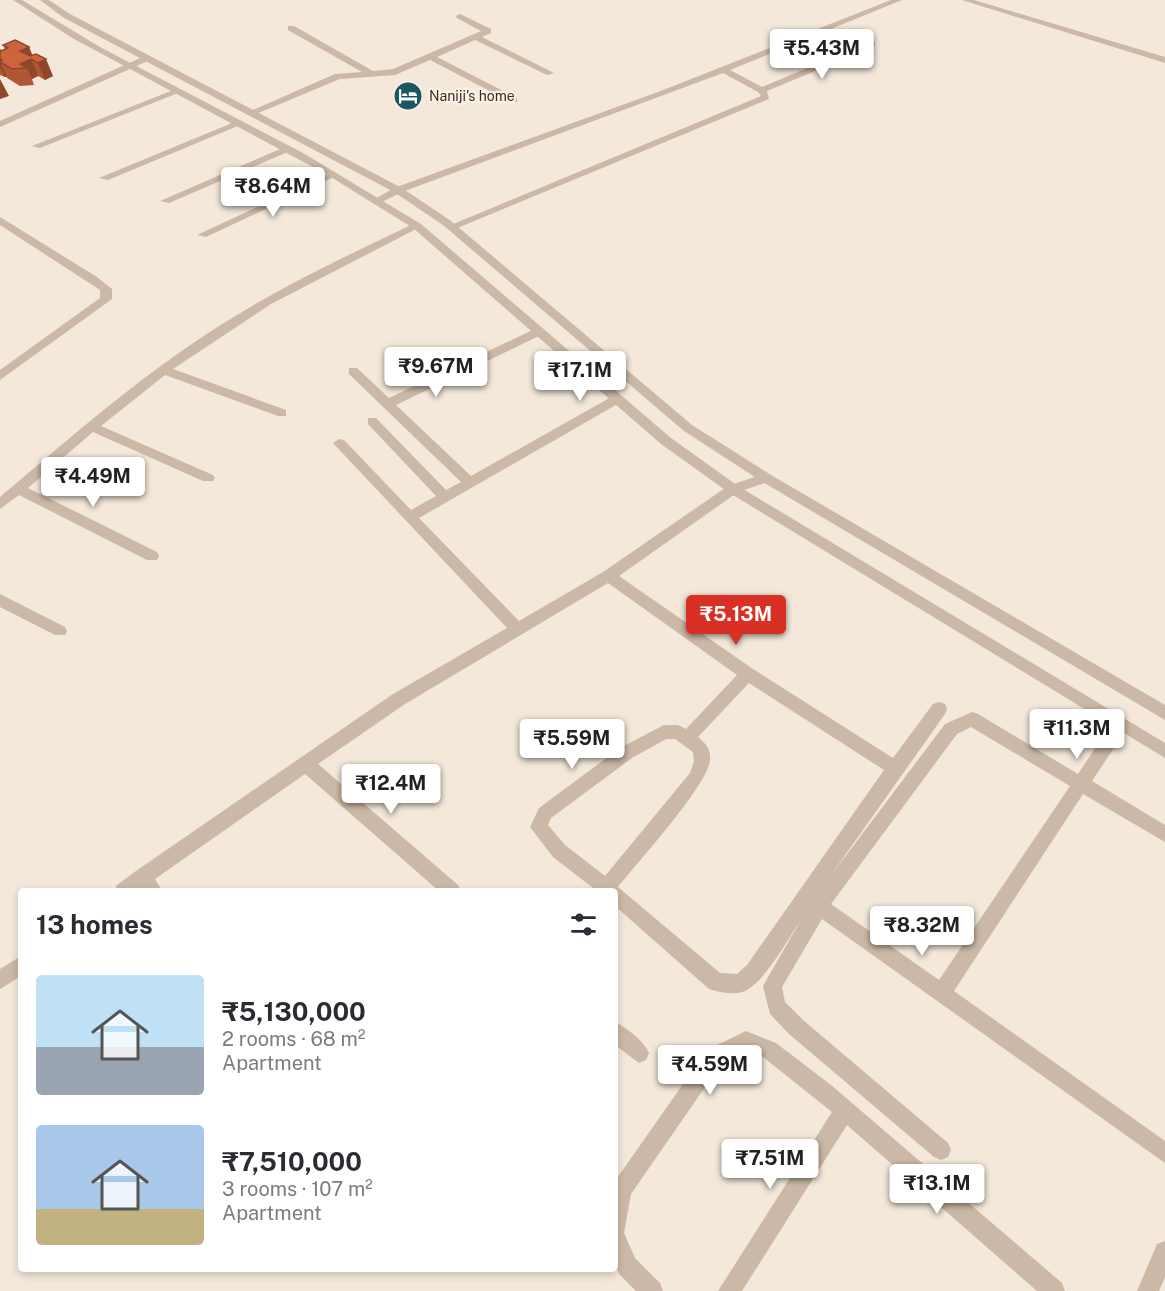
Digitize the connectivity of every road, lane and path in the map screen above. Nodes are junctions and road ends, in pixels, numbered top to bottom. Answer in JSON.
{"nodes":[{"id":1,"x":17,"y":0,"type":"edge"},
{"id":2,"x":44,"y":0,"type":"edge"},
{"id":3,"x":898,"y":0,"type":"edge"},
{"id":4,"x":966,"y":0,"type":"edge"},
{"id":5,"x":460,"y":16,"type":"dead end"},
{"id":6,"x":291,"y":28,"type":"dead end"},
{"id":7,"x":478,"y":38,"type":"junction"},
{"id":8,"x":872,"y":44,"type":"dead end"},
{"id":9,"x":431,"y":57,"type":"junction"},
{"id":10,"x":147,"y":58,"type":"junction"},
{"id":11,"x":1165,"y":60,"type":"edge"},
{"id":12,"x":129,"y":65,"type":"junction"},
{"id":13,"x":723,"y":69,"type":"junction"},
{"id":14,"x":372,"y":73,"type":"junction"},
{"id":15,"x":550,"y":74,"type":"dead end"},
{"id":16,"x":762,"y":90,"type":"junction"},
{"id":17,"x":179,"y":91,"type":"junction"},
{"id":18,"x":514,"y":100,"type":"dead end"},
{"id":19,"x":253,"y":112,"type":"junction"},
{"id":20,"x":240,"y":123,"type":"junction"},
{"id":21,"x":0,"y":124,"type":"edge"},
{"id":22,"x":37,"y":147,"type":"dead end"},
{"id":23,"x":287,"y":149,"type":"junction"},
{"id":24,"x":333,"y":175,"type":"junction"},
{"id":25,"x":104,"y":178,"type":"dead end"},
{"id":26,"x":398,"y":190,"type":"junction"},
{"id":27,"x":378,"y":200,"type":"junction"},
{"id":28,"x":165,"y":201,"type":"dead end"},
{"id":29,"x":0,"y":220,"type":"edge"},
{"id":30,"x":417,"y":226,"type":"junction"},
{"id":31,"x":452,"y":227,"type":"junction"},
{"id":32,"x":202,"y":235,"type":"dead end"},
{"id":33,"x":539,"y":331,"type":"junction"},
{"id":34,"x":164,"y":370,"type":"junction"},
{"id":35,"x":352,"y":371,"type":"dead end"},
{"id":36,"x":0,"y":376,"type":"edge"},
{"id":37,"x":617,"y":399,"type":"junction"},
{"id":38,"x":388,"y":404,"type":"junction"},
{"id":39,"x":282,"y":412,"type":"dead end"},
{"id":40,"x":372,"y":421,"type":"dead end"},
{"id":41,"x":93,"y":427,"type":"junction"},
{"id":42,"x":339,"y":443,"type":"dead end"},
{"id":43,"x":208,"y":478,"type":"dead end"},
{"id":44,"x":766,"y":478,"type":"junction"},
{"id":45,"x":469,"y":482,"type":"junction"},
{"id":46,"x":19,"y":489,"type":"junction"},
{"id":47,"x":733,"y":489,"type":"junction"},
{"id":48,"x":444,"y":496,"type":"junction"},
{"id":49,"x":0,"y":504,"type":"edge"},
{"id":50,"x":410,"y":518,"type":"junction"},
{"id":51,"x":152,"y":556,"type":"dead end"},
{"id":52,"x":609,"y":576,"type":"junction"},
{"id":53,"x":0,"y":600,"type":"edge"},
{"id":54,"x":518,"y":630,"type":"junction"},
{"id":55,"x":60,"y":631,"type":"dead end"},
{"id":56,"x":748,"y":674,"type":"junction"},
{"id":57,"x":939,"y":709,"type":"dead end"},
{"id":58,"x":1165,"y":713,"type":"edge"},
{"id":59,"x":1120,"y":725,"type":"junction"},
{"id":60,"x":686,"y":739,"type":"junction"},
{"id":61,"x":1165,"y":751,"type":"edge"},
{"id":62,"x":307,"y":765,"type":"junction"},
{"id":63,"x":895,"y":768,"type":"junction"},
{"id":64,"x":1082,"y":783,"type":"junction"},
{"id":65,"x":1165,"y":834,"type":"edge"},
{"id":66,"x":142,"y":877,"type":"junction"},
{"id":67,"x":127,"y":888,"type":"edge"},
{"id":68,"x":151,"y":888,"type":"edge"},
{"id":69,"x":449,"y":888,"type":"edge"},
{"id":70,"x":607,"y":888,"type":"edge"},
{"id":71,"x":613,"y":888,"type":"edge"},
{"id":72,"x":618,"y":897,"type":"edge"},
{"id":73,"x":819,"y":906,"type":"junction"},
{"id":74,"x":18,"y":967,"type":"edge"},
{"id":75,"x":0,"y":980,"type":"edge"},
{"id":76,"x":941,"y":993,"type":"junction"},
{"id":77,"x":618,"y":1035,"type":"edge"},
{"id":78,"x":639,"y":1053,"type":"dead end"},
{"id":79,"x":844,"y":1110,"type":"junction"},
{"id":80,"x":940,"y":1150,"type":"dead end"},
{"id":81,"x":1165,"y":1153,"type":"edge"},
{"id":82,"x":618,"y":1210,"type":"edge"},
{"id":83,"x":618,"y":1244,"type":"edge"},
{"id":84,"x":1165,"y":1252,"type":"edge"},
{"id":85,"x":652,"y":1291,"type":"edge"},
{"id":86,"x":729,"y":1291,"type":"edge"},
{"id":87,"x":1054,"y":1291,"type":"edge"},
{"id":88,"x":1148,"y":1291,"type":"edge"}],
"edges":[{"from":1,"to":12,"type":"street"},
{"from":2,"to":10,"type":"street"},
{"from":3,"to":13,"type":"street"},
{"from":4,"to":11,"type":"street"},
{"from":5,"to":7,"type":"street"},
{"from":6,"to":14,"type":"street"},
{"from":7,"to":9,"type":"street"},
{"from":7,"to":15,"type":"street"},
{"from":8,"to":16,"type":"street"},
{"from":9,"to":14,"type":"street"},
{"from":9,"to":18,"type":"street"},
{"from":10,"to":12,"type":"street"},
{"from":10,"to":19,"type":"street"},
{"from":12,"to":17,"type":"street"},
{"from":12,"to":21,"type":"street"},
{"from":13,"to":16,"type":"street"},
{"from":13,"to":26,"type":"street"},
{"from":14,"to":19,"type":"street"},
{"from":16,"to":31,"type":"street"},
{"from":17,"to":20,"type":"street"},
{"from":17,"to":22,"type":"street"},
{"from":19,"to":26,"type":"street"},
{"from":20,"to":23,"type":"street"},
{"from":20,"to":25,"type":"street"},
{"from":23,"to":24,"type":"street"},
{"from":23,"to":28,"type":"street"},
{"from":24,"to":27,"type":"street"},
{"from":24,"to":32,"type":"street"},
{"from":26,"to":27,"type":"street"},
{"from":26,"to":31,"type":"street"},
{"from":27,"to":30,"type":"street"},
{"from":29,"to":36,"type":"street"},
{"from":30,"to":33,"type":"street"},
{"from":30,"to":34,"type":"street"},
{"from":31,"to":44,"type":"street"},
{"from":33,"to":37,"type":"street"},
{"from":33,"to":38,"type":"street"},
{"from":34,"to":39,"type":"street"},
{"from":34,"to":41,"type":"street"},
{"from":35,"to":38,"type":"street"},
{"from":37,"to":45,"type":"street"},
{"from":37,"to":47,"type":"street"},
{"from":38,"to":45,"type":"street"},
{"from":40,"to":48,"type":"street"},
{"from":41,"to":43,"type":"street"},
{"from":41,"to":46,"type":"street"},
{"from":42,"to":50,"type":"street"},
{"from":44,"to":47,"type":"street"},
{"from":44,"to":58,"type":"street"},
{"from":45,"to":48,"type":"street"},
{"from":46,"to":49,"type":"street"},
{"from":46,"to":51,"type":"street"},
{"from":47,"to":52,"type":"street"},
{"from":47,"to":59,"type":"street"},
{"from":48,"to":50,"type":"street"},
{"from":50,"to":54,"type":"street"},
{"from":52,"to":54,"type":"street"},
{"from":52,"to":56,"type":"street"},
{"from":53,"to":55,"type":"street"},
{"from":54,"to":62,"type":"street"},
{"from":56,"to":60,"type":"street"},
{"from":56,"to":63,"type":"street"},
{"from":57,"to":63,"type":"street"},
{"from":59,"to":61,"type":"street"},
{"from":59,"to":64,"type":"street"},
{"from":60,"to":70,"type":"street"},
{"from":60,"to":71,"type":"street"},
{"from":62,"to":66,"type":"street"},
{"from":62,"to":69,"type":"street"},
{"from":63,"to":72,"type":"street"},
{"from":64,"to":65,"type":"street"},
{"from":64,"to":73,"type":"street"},
{"from":64,"to":76,"type":"street"},
{"from":66,"to":67,"type":"street"},
{"from":66,"to":68,"type":"street"},
{"from":73,"to":76,"type":"street"},
{"from":73,"to":80,"type":"street"},
{"from":74,"to":75,"type":"street"},
{"from":76,"to":81,"type":"street"},
{"from":77,"to":78,"type":"street"},
{"from":79,"to":82,"type":"street"},
{"from":79,"to":86,"type":"street"},
{"from":79,"to":87,"type":"street"},
{"from":83,"to":85,"type":"street"},
{"from":84,"to":88,"type":"street"}]}
